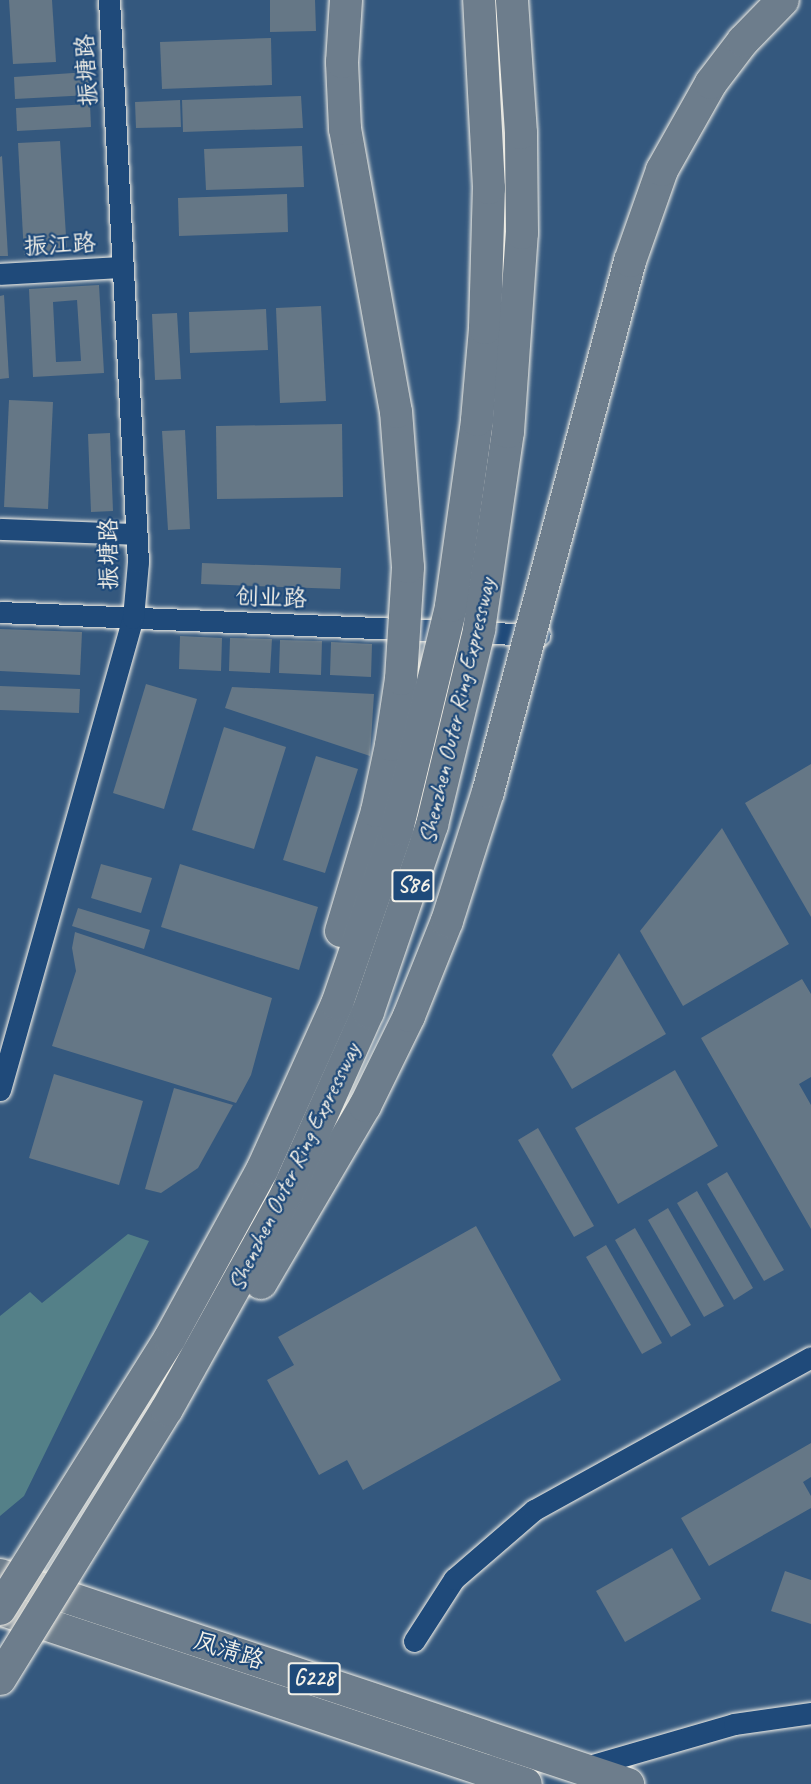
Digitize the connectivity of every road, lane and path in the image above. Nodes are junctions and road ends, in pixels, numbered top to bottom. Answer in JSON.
{"nodes":[{"id":1,"x":109,"y":0,"type":"edge"},
{"id":2,"x":346,"y":0,"type":"edge"},
{"id":3,"x":478,"y":0,"type":"edge"},
{"id":4,"x":512,"y":0,"type":"edge"},
{"id":5,"x":783,"y":0,"type":"edge"},
{"id":6,"x":123,"y":267,"type":"junction"},
{"id":7,"x":0,"y":274,"type":"edge"},
{"id":8,"x":0,"y":529,"type":"edge"},
{"id":9,"x":136,"y":534,"type":"junction"},
{"id":10,"x":0,"y":612,"type":"edge"},
{"id":11,"x":133,"y":618,"type":"junction"},
{"id":12,"x":540,"y":635,"type":"dead end"},
{"id":13,"x":0,"y":1090,"type":"edge"},
{"id":14,"x":220,"y":1250,"type":"junction"},
{"id":15,"x":811,"y":1357,"type":"edge"},
{"id":16,"x":117,"y":1494,"type":"junction"},
{"id":17,"x":0,"y":1575,"type":"edge"},
{"id":18,"x":0,"y":1609,"type":"edge"},
{"id":19,"x":414,"y":1641,"type":"dead end"},
{"id":20,"x":0,"y":1679,"type":"edge"},
{"id":21,"x":811,"y":1713,"type":"edge"},
{"id":22,"x":582,"y":1768,"type":"junction"},
{"id":23,"x":526,"y":1784,"type":"edge"},
{"id":24,"x":628,"y":1784,"type":"edge"}],
"edges":[{"from":1,"to":6,"type":"street","name":"振塘路"},
{"from":2,"to":14,"type":"highway","bridge":true},
{"from":3,"to":14,"type":"highway","name":"Shenzhen Outer Ring Expressway","number":"S86","bridge":true},
{"from":4,"to":16,"type":"highway","name":"Shenzhen Outer Ring Expressway","number":"S86","bridge":true},
{"from":5,"to":16,"type":"highway","bridge":true},
{"from":6,"to":7,"type":"street","name":"振江路"},
{"from":6,"to":9,"type":"street","name":"振塘路"},
{"from":8,"to":9,"type":"street"},
{"from":9,"to":11,"type":"street","name":"振塘路"},
{"from":10,"to":11,"type":"street","name":"创业路"},
{"from":11,"to":12,"type":"street","name":"创业路"},
{"from":11,"to":13,"type":"street","name":"振塘路"},
{"from":14,"to":18,"type":"highway","name":"Shenzhen Outer Ring Expressway","number":"S86","bridge":true},
{"from":15,"to":19,"type":"street"},
{"from":16,"to":20,"type":"highway","name":"Shenzhen Outer Ring Expressway","number":"S86","bridge":true},
{"from":17,"to":22,"type":"highway","name":"凤清路","number":"G228"},
{"from":18,"to":23,"type":"highway","name":"凤清路","number":"G228"},
{"from":21,"to":22,"type":"street"},
{"from":22,"to":24,"type":"highway","name":"凤清路","number":"G228"}]}
